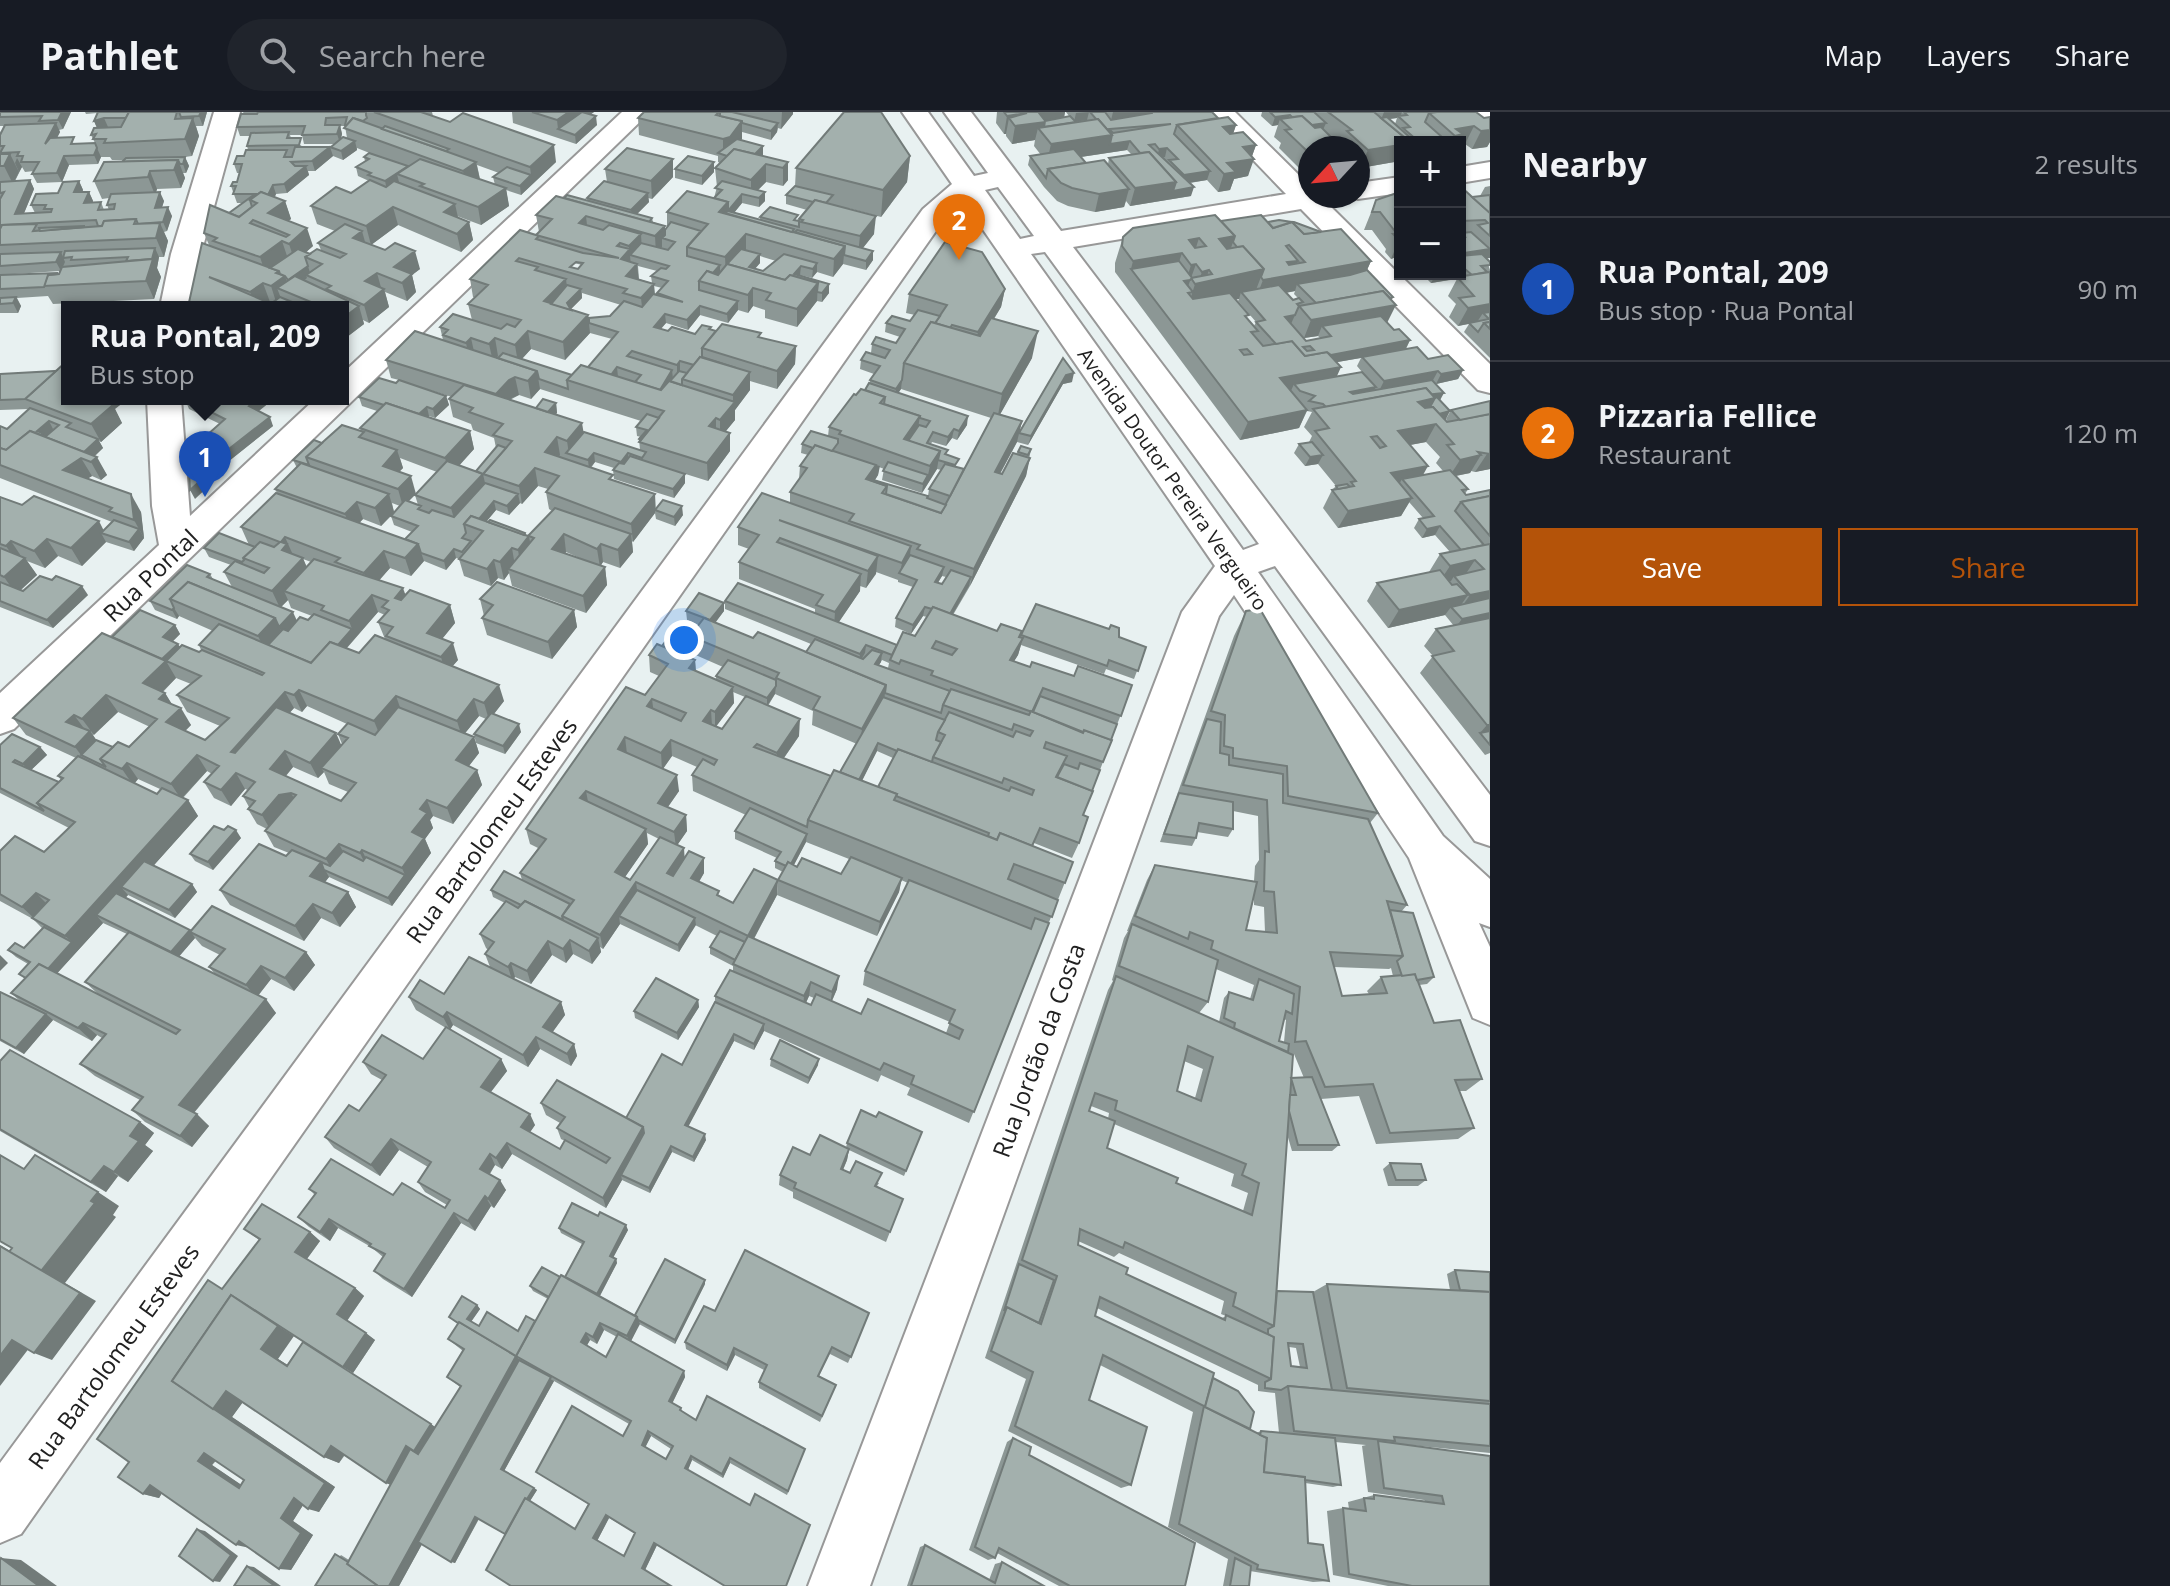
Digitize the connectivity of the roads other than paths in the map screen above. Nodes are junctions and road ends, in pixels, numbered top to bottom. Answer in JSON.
{"nodes":[{"id":1,"x":227,"y":112,"type":"edge"},
{"id":2,"x":637,"y":112,"type":"edge"},
{"id":3,"x":915,"y":112,"type":"edge"},
{"id":4,"x":957,"y":112,"type":"edge"},
{"id":5,"x":1220,"y":112,"type":"edge"},
{"id":6,"x":1478,"y":112,"type":"edge"},
{"id":7,"x":1490,"y":122,"type":"edge"},
{"id":8,"x":1490,"y":170,"type":"edge"},
{"id":9,"x":1466,"y":174,"type":"edge"},
{"id":10,"x":1298,"y":180,"type":"edge"},
{"id":11,"x":985,"y":182,"type":"junction"},
{"id":12,"x":1394,"y":186,"type":"edge"},
{"id":13,"x":1370,"y":189,"type":"edge"},
{"id":14,"x":1298,"y":201,"type":"edge"},
{"id":15,"x":1327,"y":208,"type":"edge"},
{"id":16,"x":1051,"y":242,"type":"junction"},
{"id":17,"x":1011,"y":249,"type":"junction"},
{"id":18,"x":177,"y":301,"type":"edge"},
{"id":19,"x":1490,"y":383,"type":"edge"},
{"id":20,"x":349,"y":385,"type":"edge"},
{"id":21,"x":164,"y":405,"type":"edge"},
{"id":22,"x":329,"y":405,"type":"edge"},
{"id":23,"x":178,"y":548,"type":"junction"},
{"id":24,"x":1281,"y":550,"type":"junction"},
{"id":25,"x":1234,"y":567,"type":"junction"},
{"id":26,"x":0,"y":718,"type":"edge"},
{"id":27,"x":1490,"y":828,"type":"edge"},
{"id":28,"x":1427,"y":849,"type":"junction"},
{"id":29,"x":1490,"y":907,"type":"edge"},
{"id":30,"x":1490,"y":1003,"type":"edge"},
{"id":31,"x":0,"y":1513,"type":"edge"},
{"id":32,"x":839,"y":1586,"type":"edge"}],
"edges":[{"from":1,"to":18,"type":"street"},
{"from":2,"to":20,"type":"street"},
{"from":3,"to":11,"type":"street","name":"Avenida Doutor Pereira Vergueiro"},
{"from":4,"to":11,"type":"street","name":"Avenida Doutor Pereira Vergueiro"},
{"from":5,"to":10,"type":"street"},
{"from":6,"to":7,"type":"street"},
{"from":8,"to":9,"type":"street"},
{"from":11,"to":16,"type":"street","name":"Avenida Doutor Pereira Vergueiro"},
{"from":11,"to":17,"type":"street","name":"Avenida Doutor Pereira Vergueiro"},
{"from":11,"to":31,"type":"street","name":"Rua Bartolomeu Esteves"},
{"from":12,"to":13,"type":"street"},
{"from":14,"to":16,"type":"street"},
{"from":15,"to":19,"type":"street"},
{"from":16,"to":17,"type":"street"},
{"from":16,"to":24,"type":"street","name":"Avenida Doutor Pereira Vergueiro"},
{"from":17,"to":25,"type":"street","name":"Avenida Doutor Pereira Vergueiro"},
{"from":21,"to":23,"type":"street"},
{"from":22,"to":23,"type":"street","name":"Rua Pontal"},
{"from":23,"to":26,"type":"street","name":"Rua Pontal"},
{"from":24,"to":25,"type":"street"},
{"from":24,"to":27,"type":"street","name":"Avenida Doutor Pereira Vergueiro"},
{"from":25,"to":28,"type":"street","name":"Avenida Doutor Pereira Vergueiro"},
{"from":25,"to":32,"type":"street","name":"Rua Jordão da Costa"},
{"from":28,"to":29,"type":"street","name":"Avenida Doutor Pereira Vergueiro"},
{"from":28,"to":30,"type":"street","name":"Avenida Doutor Pereira Vergueiro"}]}
